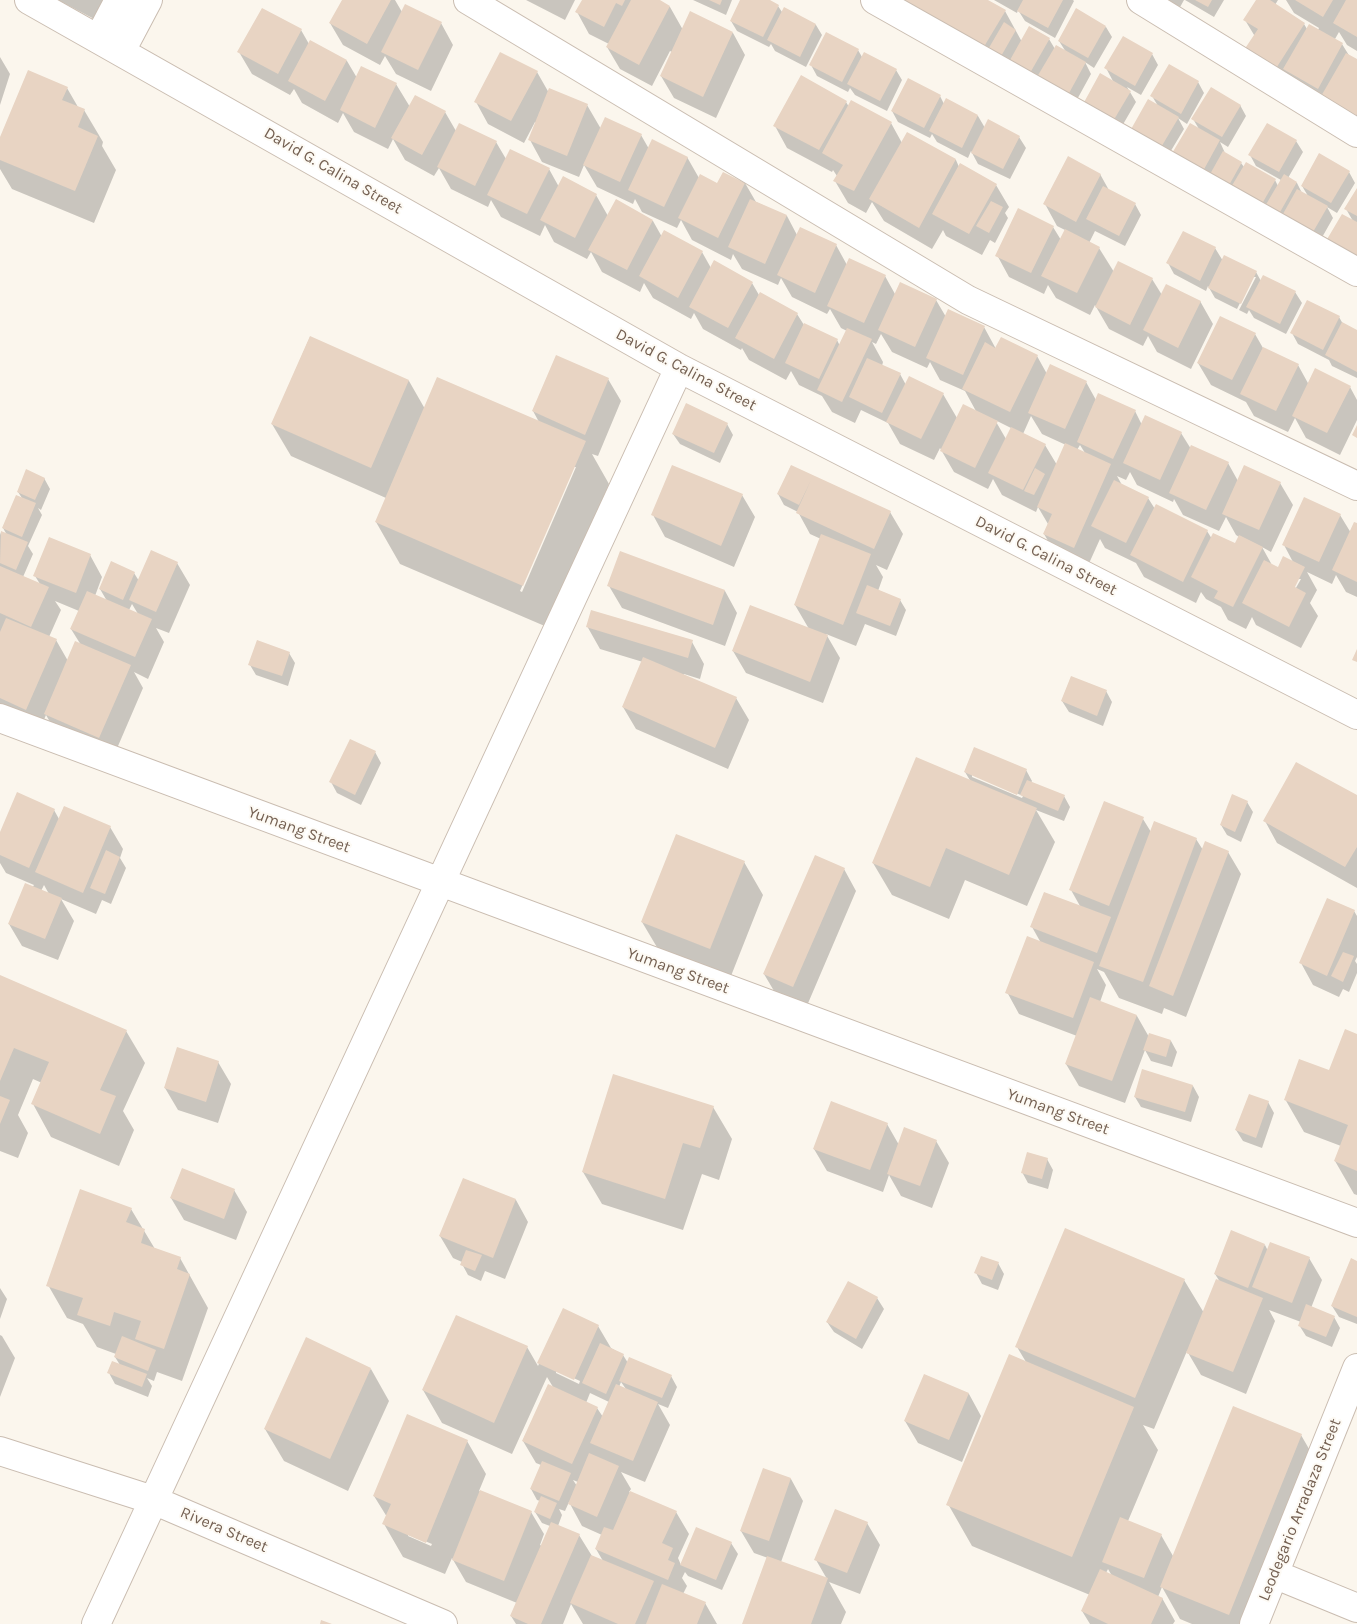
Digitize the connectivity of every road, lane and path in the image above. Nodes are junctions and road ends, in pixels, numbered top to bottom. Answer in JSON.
{"nodes":[{"id":1,"x":29,"y":0,"type":"edge"},
{"id":2,"x":119,"y":0,"type":"edge"},
{"id":3,"x":148,"y":0,"type":"edge"},
{"id":4,"x":468,"y":0,"type":"edge"},
{"id":5,"x":875,"y":0,"type":"edge"},
{"id":6,"x":1141,"y":0,"type":"edge"},
{"id":7,"x":110,"y":45,"type":"junction"},
{"id":8,"x":1357,"y":133,"type":"edge"},
{"id":9,"x":1357,"y":272,"type":"edge"},
{"id":10,"x":679,"y":368,"type":"junction"},
{"id":11,"x":1357,"y":486,"type":"edge"},
{"id":12,"x":1357,"y":715,"type":"edge"},
{"id":13,"x":0,"y":718,"type":"edge"},
{"id":14,"x":440,"y":882,"type":"junction"},
{"id":15,"x":1357,"y":1223,"type":"edge"},
{"id":16,"x":1357,"y":1368,"type":"edge"},
{"id":17,"x":0,"y":1451,"type":"edge"},
{"id":18,"x":153,"y":1500,"type":"junction"},
{"id":19,"x":1274,"y":1574,"type":"junction"},
{"id":20,"x":1357,"y":1608,"type":"edge"},
{"id":21,"x":96,"y":1624,"type":"edge"},
{"id":22,"x":443,"y":1624,"type":"edge"},
{"id":23,"x":1254,"y":1624,"type":"edge"}],
"edges":[{"from":1,"to":7,"type":"street","name":"David G. Calina Street"},
{"from":2,"to":7,"type":"street"},
{"from":3,"to":7,"type":"street"},
{"from":4,"to":11,"type":"street"},
{"from":5,"to":9,"type":"street"},
{"from":6,"to":8,"type":"street"},
{"from":7,"to":10,"type":"street","name":"David G. Calina Street"},
{"from":10,"to":12,"type":"street","name":"David G. Calina Street"},
{"from":10,"to":14,"type":"street"},
{"from":13,"to":14,"type":"street","name":"Yumang Street"},
{"from":14,"to":15,"type":"street","name":"Yumang Street"},
{"from":14,"to":18,"type":"street"},
{"from":16,"to":19,"type":"street","name":"Leodegario Arradaza Street"},
{"from":17,"to":18,"type":"street","name":"Rivera Street"},
{"from":18,"to":21,"type":"street"},
{"from":18,"to":22,"type":"street","name":"Rivera Street"},
{"from":19,"to":20,"type":"street"},
{"from":19,"to":23,"type":"street","name":"Leodegario Arradaza Street"}]}
